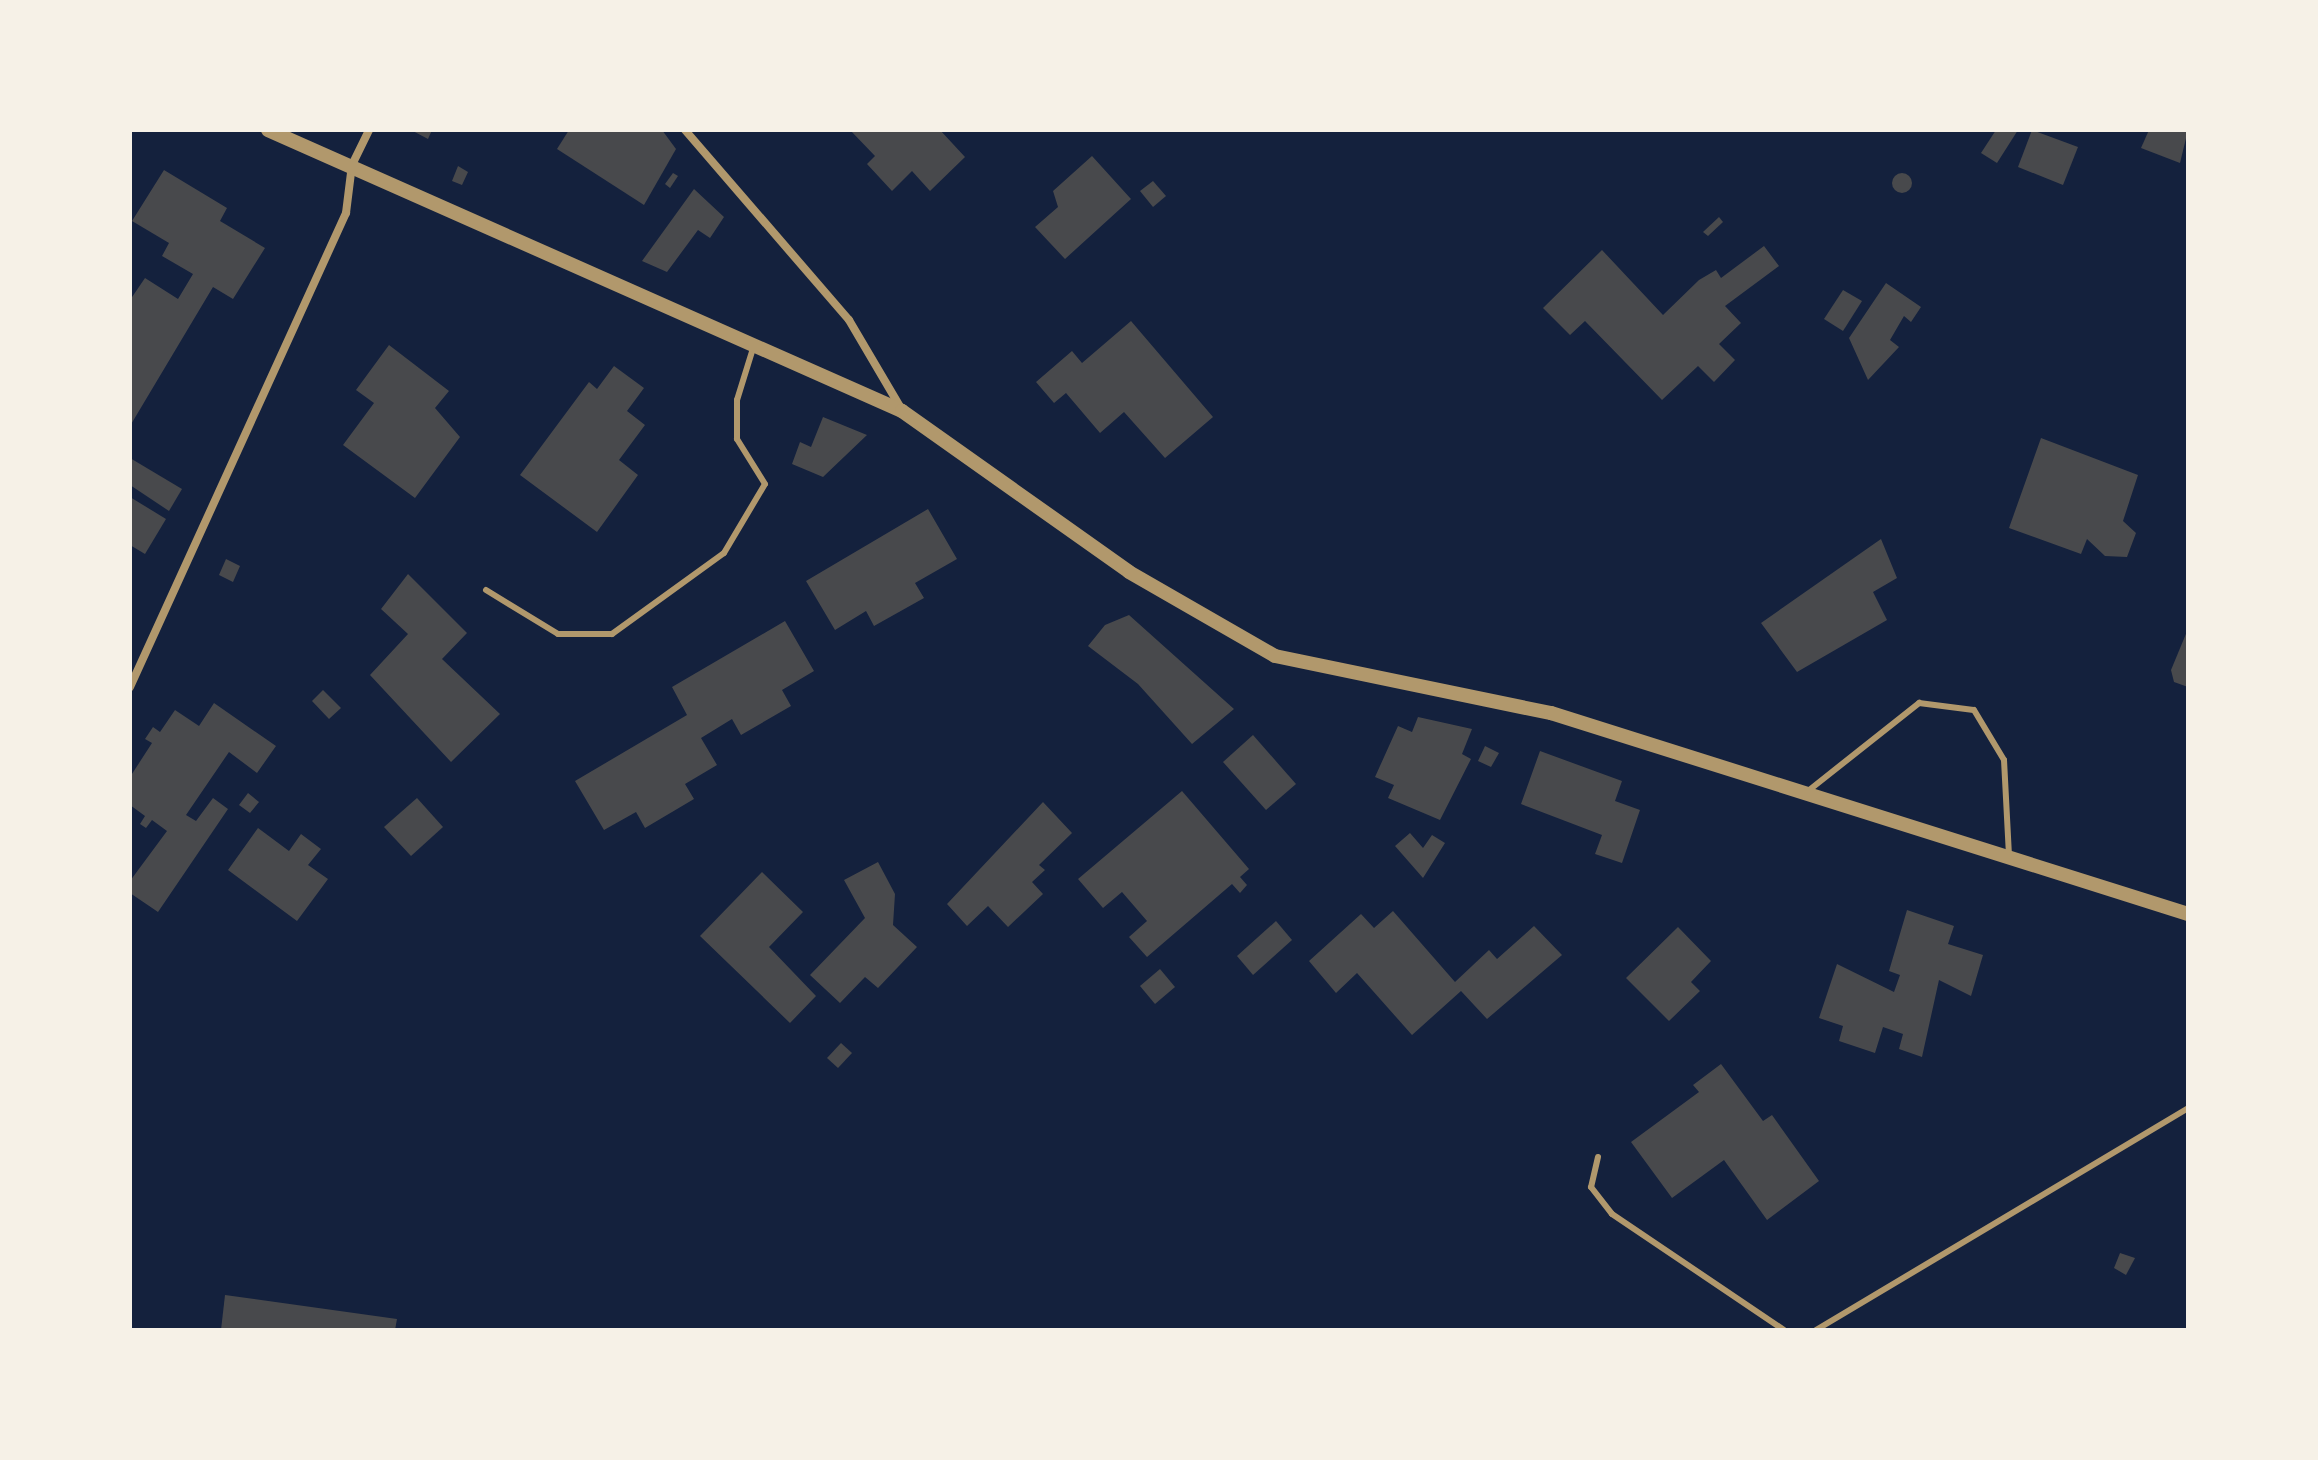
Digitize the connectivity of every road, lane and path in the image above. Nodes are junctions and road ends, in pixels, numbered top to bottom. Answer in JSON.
{"nodes":[{"id":1,"x":268,"y":130,"type":"edge"},
{"id":2,"x":369,"y":130,"type":"edge"},
{"id":3,"x":685,"y":130,"type":"edge"},
{"id":4,"x":352,"y":165,"type":"junction"},
{"id":5,"x":755,"y":341,"type":"junction"},
{"id":6,"x":902,"y":411,"type":"junction"},
{"id":7,"x":486,"y":590,"type":"dead end"},
{"id":8,"x":130,"y":687,"type":"edge"},
{"id":9,"x":1804,"y":793,"type":"junction"},
{"id":10,"x":2009,"y":860,"type":"junction"},
{"id":11,"x":2188,"y":914,"type":"edge"},
{"id":12,"x":2188,"y":1108,"type":"edge"},
{"id":13,"x":1598,"y":1157,"type":"dead end"},
{"id":14,"x":1784,"y":1330,"type":"edge"},
{"id":15,"x":1816,"y":1330,"type":"edge"}],
"edges":[{"from":1,"to":4,"type":"street"},
{"from":2,"to":4,"type":"street"},
{"from":3,"to":6,"type":"street"},
{"from":4,"to":5,"type":"street"},
{"from":4,"to":8,"type":"street"},
{"from":5,"to":6,"type":"street"},
{"from":5,"to":7,"type":"lane"},
{"from":6,"to":9,"type":"street"},
{"from":9,"to":10,"type":"street"},
{"from":9,"to":10,"type":"lane"},
{"from":10,"to":11,"type":"street"},
{"from":12,"to":15,"type":"lane"},
{"from":13,"to":14,"type":"lane"}]}
